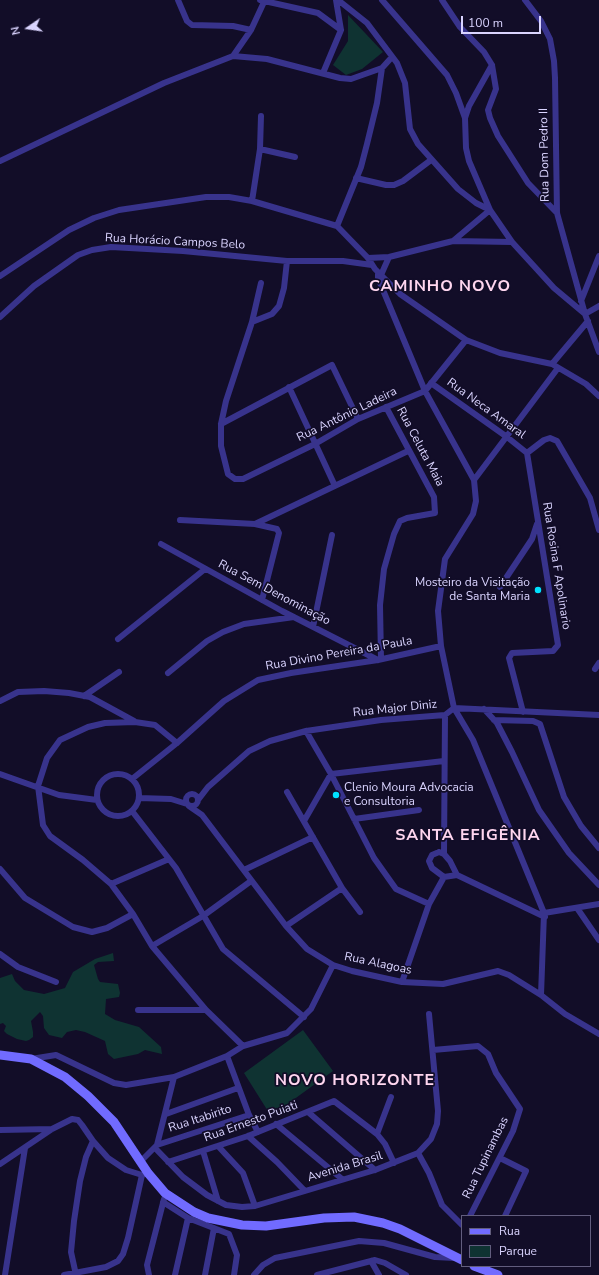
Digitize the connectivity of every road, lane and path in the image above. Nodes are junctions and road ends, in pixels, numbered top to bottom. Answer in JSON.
{"nodes":[{"id":1,"x":178,"y":0,"type":"edge"},
{"id":2,"x":337,"y":0,"type":"edge"},
{"id":3,"x":382,"y":0,"type":"edge"},
{"id":4,"x":442,"y":0,"type":"edge"},
{"id":5,"x":525,"y":0,"type":"edge"},
{"id":6,"x":262,"y":1,"type":"edge"},
{"id":7,"x":251,"y":30,"type":"junction"},
{"id":8,"x":341,"y":30,"type":"junction"},
{"id":9,"x":233,"y":56,"type":"junction"},
{"id":10,"x":392,"y":57,"type":"junction"},
{"id":11,"x":492,"y":65,"type":"junction"},
{"id":12,"x":382,"y":68,"type":"junction"},
{"id":13,"x":323,"y":73,"type":"junction"},
{"id":14,"x":261,"y":116,"type":"dead end"},
{"id":15,"x":465,"y":118,"type":"junction"},
{"id":16,"x":260,"y":149,"type":"junction"},
{"id":17,"x":295,"y":157,"type":"dead end"},
{"id":18,"x":431,"y":160,"type":"junction"},
{"id":19,"x":0,"y":161,"type":"edge"},
{"id":20,"x":356,"y":178,"type":"junction"},
{"id":21,"x":252,"y":201,"type":"junction"},
{"id":22,"x":490,"y":210,"type":"junction"},
{"id":23,"x":557,"y":213,"type":"junction"},
{"id":24,"x":337,"y":226,"type":"junction"},
{"id":25,"x":453,"y":241,"type":"junction"},
{"id":26,"x":512,"y":242,"type":"junction"},
{"id":27,"x":599,"y":256,"type":"edge"},
{"id":28,"x":389,"y":257,"type":"junction"},
{"id":29,"x":368,"y":258,"type":"junction"},
{"id":30,"x":287,"y":261,"type":"junction"},
{"id":31,"x":372,"y":265,"type":"junction"},
{"id":32,"x":379,"y":274,"type":"junction"},
{"id":33,"x":0,"y":276,"type":"edge"},
{"id":34,"x":261,"y":283,"type":"dead end"},
{"id":35,"x":581,"y":301,"type":"junction"},
{"id":36,"x":599,"y":306,"type":"edge"},
{"id":37,"x":585,"y":314,"type":"junction"},
{"id":38,"x":0,"y":317,"type":"edge"},
{"id":39,"x":588,"y":321,"type":"junction"},
{"id":40,"x":252,"y":322,"type":"junction"},
{"id":41,"x":466,"y":340,"type":"junction"},
{"id":42,"x":599,"y":352,"type":"edge"},
{"id":43,"x":552,"y":364,"type":"junction"},
{"id":44,"x":558,"y":368,"type":"junction"},
{"id":45,"x":431,"y":384,"type":"junction"},
{"id":46,"x":289,"y":387,"type":"junction"},
{"id":47,"x":424,"y":391,"type":"junction"},
{"id":48,"x":599,"y":396,"type":"edge"},
{"id":49,"x":386,"y":407,"type":"junction"},
{"id":50,"x":358,"y":420,"type":"junction"},
{"id":51,"x":221,"y":424,"type":"junction"},
{"id":52,"x":508,"y":437,"type":"junction"},
{"id":53,"x":315,"y":444,"type":"junction"},
{"id":54,"x":408,"y":452,"type":"junction"},
{"id":55,"x":527,"y":453,"type":"junction"},
{"id":56,"x":474,"y":480,"type":"junction"},
{"id":57,"x":335,"y":486,"type":"junction"},
{"id":58,"x":180,"y":520,"type":"dead end"},
{"id":59,"x":538,"y":522,"type":"junction"},
{"id":60,"x":255,"y":524,"type":"junction"},
{"id":61,"x":599,"y":530,"type":"edge"},
{"id":62,"x":332,"y":535,"type":"dead end"},
{"id":63,"x":161,"y":544,"type":"dead end"},
{"id":64,"x":205,"y":568,"type":"junction"},
{"id":65,"x":500,"y":587,"type":"dead end"},
{"id":66,"x":262,"y":600,"type":"junction"},
{"id":67,"x":294,"y":617,"type":"junction"},
{"id":68,"x":313,"y":627,"type":"junction"},
{"id":69,"x":118,"y":639,"type":"dead end"},
{"id":70,"x":441,"y":646,"type":"junction"},
{"id":71,"x":379,"y":659,"type":"junction"},
{"id":72,"x":119,"y":672,"type":"dead end"},
{"id":73,"x":168,"y":673,"type":"dead end"},
{"id":74,"x":84,"y":696,"type":"junction"},
{"id":75,"x":0,"y":701,"type":"edge"},
{"id":76,"x":454,"y":708,"type":"junction"},
{"id":77,"x":484,"y":709,"type":"junction"},
{"id":78,"x":523,"y":712,"type":"junction"},
{"id":79,"x":445,"y":715,"type":"junction"},
{"id":80,"x":599,"y":715,"type":"edge"},
{"id":81,"x":494,"y":720,"type":"junction"},
{"id":82,"x":135,"y":722,"type":"junction"},
{"id":83,"x":306,"y":732,"type":"junction"},
{"id":84,"x":177,"y":743,"type":"junction"},
{"id":85,"x":444,"y":762,"type":"junction"},
{"id":86,"x":0,"y":774,"type":"edge"},
{"id":87,"x":331,"y":774,"type":"junction"},
{"id":88,"x":132,"y":779,"type":"junction"},
{"id":89,"x":38,"y":786,"type":"junction"},
{"id":90,"x":208,"y":787,"type":"junction"},
{"id":91,"x":287,"y":792,"type":"dead end"},
{"id":92,"x":189,"y":795,"type":"junction"},
{"id":93,"x":139,"y":798,"type":"junction"},
{"id":94,"x":171,"y":799,"type":"junction"},
{"id":95,"x":97,"y":800,"type":"junction"},
{"id":96,"x":197,"y":801,"type":"junction"},
{"id":97,"x":188,"y":805,"type":"junction"},
{"id":98,"x":419,"y":810,"type":"dead end"},
{"id":99,"x":132,"y":812,"type":"junction"},
{"id":100,"x":202,"y":815,"type":"junction"},
{"id":101,"x":354,"y":819,"type":"junction"},
{"id":102,"x":304,"y":822,"type":"junction"},
{"id":103,"x":312,"y":837,"type":"junction"},
{"id":104,"x":599,"y":848,"type":"edge"},
{"id":105,"x":444,"y":854,"type":"junction"},
{"id":106,"x":169,"y":859,"type":"junction"},
{"id":107,"x":0,"y":869,"type":"edge"},
{"id":108,"x":244,"y":870,"type":"junction"},
{"id":109,"x":457,"y":875,"type":"junction"},
{"id":110,"x":444,"y":877,"type":"junction"},
{"id":111,"x":251,"y":880,"type":"junction"},
{"id":112,"x":111,"y":884,"type":"junction"},
{"id":113,"x":599,"y":885,"type":"edge"},
{"id":114,"x":342,"y":888,"type":"junction"},
{"id":115,"x":429,"y":904,"type":"junction"},
{"id":116,"x":599,"y":904,"type":"edge"},
{"id":117,"x":577,"y":908,"type":"junction"},
{"id":118,"x":360,"y":912,"type":"dead end"},
{"id":119,"x":133,"y":914,"type":"junction"},
{"id":120,"x":544,"y":915,"type":"junction"},
{"id":121,"x":203,"y":916,"type":"junction"},
{"id":122,"x":286,"y":926,"type":"junction"},
{"id":123,"x":599,"y":940,"type":"edge"},
{"id":124,"x":152,"y":946,"type":"junction"},
{"id":125,"x":0,"y":954,"type":"edge"},
{"id":126,"x":333,"y":965,"type":"junction"},
{"id":127,"x":56,"y":982,"type":"dead end"},
{"id":128,"x":402,"y":982,"type":"junction"},
{"id":129,"x":541,"y":995,"type":"junction"},
{"id":130,"x":138,"y":1010,"type":"dead end"},
{"id":131,"x":206,"y":1010,"type":"junction"},
{"id":132,"x":429,"y":1014,"type":"dead end"},
{"id":133,"x":304,"y":1017,"type":"junction"},
{"id":134,"x":599,"y":1034,"type":"edge"},
{"id":135,"x":243,"y":1046,"type":"junction"},
{"id":136,"x":433,"y":1050,"type":"junction"},
{"id":137,"x":0,"y":1055,"type":"edge"},
{"id":138,"x":227,"y":1056,"type":"junction"},
{"id":139,"x":31,"y":1059,"type":"junction"},
{"id":140,"x":174,"y":1077,"type":"junction"},
{"id":141,"x":238,"y":1088,"type":"junction"},
{"id":142,"x":392,"y":1097,"type":"dead end"},
{"id":143,"x":308,"y":1112,"type":"junction"},
{"id":144,"x":166,"y":1114,"type":"junction"},
{"id":145,"x":249,"y":1115,"type":"junction"},
{"id":146,"x":276,"y":1124,"type":"junction"},
{"id":147,"x":0,"y":1130,"type":"edge"},
{"id":148,"x":52,"y":1130,"type":"junction"},
{"id":149,"x":258,"y":1132,"type":"junction"},
{"id":150,"x":377,"y":1134,"type":"junction"},
{"id":151,"x":248,"y":1136,"type":"junction"},
{"id":152,"x":93,"y":1141,"type":"junction"},
{"id":153,"x":156,"y":1146,"type":"junction"},
{"id":154,"x":218,"y":1146,"type":"junction"},
{"id":155,"x":25,"y":1148,"type":"junction"},
{"id":156,"x":202,"y":1151,"type":"junction"},
{"id":157,"x":418,"y":1153,"type":"junction"},
{"id":158,"x":500,"y":1158,"type":"junction"},
{"id":159,"x":140,"y":1162,"type":"junction"},
{"id":160,"x":168,"y":1162,"type":"junction"},
{"id":161,"x":394,"y":1163,"type":"junction"},
{"id":162,"x":0,"y":1164,"type":"edge"},
{"id":163,"x":375,"y":1170,"type":"junction"},
{"id":164,"x":145,"y":1174,"type":"junction"},
{"id":165,"x":342,"y":1179,"type":"junction"},
{"id":166,"x":304,"y":1190,"type":"junction"},
{"id":167,"x":166,"y":1193,"type":"junction"},
{"id":168,"x":218,"y":1201,"type":"junction"},
{"id":169,"x":163,"y":1202,"type":"junction"},
{"id":170,"x":255,"y":1206,"type":"junction"},
{"id":171,"x":471,"y":1215,"type":"edge"},
{"id":172,"x":505,"y":1215,"type":"edge"},
{"id":173,"x":188,"y":1218,"type":"junction"},
{"id":174,"x":461,"y":1224,"type":"edge"},
{"id":175,"x":214,"y":1228,"type":"junction"},
{"id":176,"x":460,"y":1259,"type":"edge"},
{"id":177,"x":371,"y":1261,"type":"junction"},
{"id":178,"x":482,"y":1268,"type":"edge"},
{"id":179,"x":342,"y":1272,"type":"edge"},
{"id":180,"x":148,"y":1273,"type":"edge"},
{"id":181,"x":75,"y":1274,"type":"edge"},
{"id":182,"x":5,"y":1275,"type":"edge"},
{"id":183,"x":64,"y":1275,"type":"edge"},
{"id":184,"x":175,"y":1275,"type":"edge"},
{"id":185,"x":205,"y":1275,"type":"edge"},
{"id":186,"x":234,"y":1275,"type":"edge"},
{"id":187,"x":254,"y":1275,"type":"edge"},
{"id":188,"x":317,"y":1275,"type":"edge"},
{"id":189,"x":378,"y":1275,"type":"edge"},
{"id":190,"x":406,"y":1275,"type":"edge"},
{"id":191,"x":498,"y":1275,"type":"edge"}],
"edges":[{"from":1,"to":7,"type":"street"},
{"from":2,"to":8,"type":"street"},
{"from":2,"to":10,"type":"street"},
{"from":3,"to":15,"type":"street"},
{"from":4,"to":11,"type":"street"},
{"from":5,"to":23,"type":"street","name":"Rua Dom Pedro II"},
{"from":6,"to":7,"type":"street"},
{"from":6,"to":8,"type":"street"},
{"from":7,"to":9,"type":"street"},
{"from":8,"to":13,"type":"street"},
{"from":9,"to":13,"type":"street"},
{"from":9,"to":19,"type":"street"},
{"from":10,"to":12,"type":"street"},
{"from":10,"to":18,"type":"street"},
{"from":11,"to":15,"type":"street"},
{"from":11,"to":23,"type":"street"},
{"from":12,"to":13,"type":"street"},
{"from":12,"to":20,"type":"street"},
{"from":14,"to":16,"type":"street"},
{"from":15,"to":22,"type":"street"},
{"from":16,"to":17,"type":"street"},
{"from":16,"to":21,"type":"street"},
{"from":18,"to":20,"type":"street"},
{"from":18,"to":22,"type":"street"},
{"from":20,"to":24,"type":"street"},
{"from":21,"to":24,"type":"street"},
{"from":21,"to":33,"type":"street"},
{"from":22,"to":25,"type":"street"},
{"from":22,"to":26,"type":"street"},
{"from":23,"to":35,"type":"street","name":"Rua Dom Pedro II"},
{"from":24,"to":29,"type":"street"},
{"from":25,"to":26,"type":"street"},
{"from":25,"to":28,"type":"street"},
{"from":26,"to":37,"type":"street"},
{"from":27,"to":35,"type":"street"},
{"from":28,"to":29,"type":"street"},
{"from":28,"to":32,"type":"street"},
{"from":29,"to":31,"type":"street"},
{"from":30,"to":31,"type":"street","name":"Rua Horácio Campos Belo"},
{"from":30,"to":38,"type":"street","name":"Rua Horácio Campos Belo"},
{"from":30,"to":40,"type":"street"},
{"from":31,"to":32,"type":"street"},
{"from":32,"to":41,"type":"street"},
{"from":32,"to":47,"type":"street"},
{"from":34,"to":40,"type":"street"},
{"from":35,"to":37,"type":"street","name":"Rua Dom Pedro II"},
{"from":36,"to":37,"type":"street"},
{"from":37,"to":39,"type":"street","name":"Rua Dom Pedro II"},
{"from":39,"to":42,"type":"street","name":"Rua Dom Pedro II"},
{"from":39,"to":43,"type":"street"},
{"from":40,"to":51,"type":"street"},
{"from":41,"to":43,"type":"street"},
{"from":41,"to":45,"type":"street","name":"Rua Antônio Ladeira"},
{"from":43,"to":44,"type":"street"},
{"from":44,"to":48,"type":"street"},
{"from":44,"to":52,"type":"street"},
{"from":45,"to":47,"type":"street","name":"Rua Antônio Ladeira"},
{"from":45,"to":52,"type":"street","name":"Rua Neca Amaral"},
{"from":46,"to":50,"type":"street"},
{"from":46,"to":51,"type":"street"},
{"from":46,"to":53,"type":"street"},
{"from":47,"to":49,"type":"street","name":"Rua Antônio Ladeira"},
{"from":47,"to":56,"type":"street"},
{"from":49,"to":50,"type":"street","name":"Rua Antônio Ladeira"},
{"from":49,"to":54,"type":"street","name":"Rua Celuta Maia"},
{"from":50,"to":53,"type":"street","name":"Rua Antônio Ladeira"},
{"from":51,"to":53,"type":"street","name":"Rua Antônio Ladeira"},
{"from":52,"to":55,"type":"street","name":"Rua Neca Amaral"},
{"from":52,"to":56,"type":"street"},
{"from":53,"to":57,"type":"street"},
{"from":54,"to":57,"type":"street"},
{"from":54,"to":71,"type":"street","name":"Rua Celuta Maia"},
{"from":55,"to":59,"type":"street","name":"Rua Rosina F Apolinario"},
{"from":55,"to":61,"type":"street"},
{"from":56,"to":70,"type":"street"},
{"from":57,"to":60,"type":"street"},
{"from":58,"to":60,"type":"street"},
{"from":59,"to":65,"type":"street"},
{"from":59,"to":78,"type":"street","name":"Rua Rosina F Apolinario"},
{"from":60,"to":66,"type":"street"},
{"from":62,"to":68,"type":"street"},
{"from":63,"to":64,"type":"street","name":"Rua Sem Denominação"},
{"from":64,"to":66,"type":"street","name":"Rua Sem Denominação"},
{"from":64,"to":69,"type":"street"},
{"from":66,"to":67,"type":"street","name":"Rua Sem Denominação"},
{"from":67,"to":68,"type":"street","name":"Rua Sem Denominação"},
{"from":67,"to":73,"type":"street"},
{"from":68,"to":71,"type":"street","name":"Rua Sem Denominação"},
{"from":70,"to":71,"type":"street","name":"Rua Divino Pereira da Paula"},
{"from":70,"to":76,"type":"street"},
{"from":71,"to":84,"type":"street","name":"Rua Divino Pereira da Paula"},
{"from":72,"to":74,"type":"street"},
{"from":74,"to":75,"type":"street"},
{"from":74,"to":82,"type":"street"},
{"from":76,"to":77,"type":"street","name":"Rua Major Diniz"},
{"from":76,"to":79,"type":"street","name":"Rua Major Diniz"},
{"from":76,"to":120,"type":"street"},
{"from":77,"to":78,"type":"street","name":"Rua Major Diniz"},
{"from":77,"to":81,"type":"street"},
{"from":78,"to":80,"type":"street","name":"Rua Major Diniz"},
{"from":79,"to":83,"type":"street","name":"Rua Major Diniz"},
{"from":79,"to":85,"type":"street"},
{"from":81,"to":104,"type":"street"},
{"from":81,"to":113,"type":"street"},
{"from":82,"to":84,"type":"street"},
{"from":82,"to":89,"type":"street"},
{"from":83,"to":87,"type":"street"},
{"from":83,"to":90,"type":"street","name":"Rua Major Diniz"},
{"from":84,"to":88,"type":"street","name":"Rua Divino Pereira da Paula"},
{"from":85,"to":87,"type":"street"},
{"from":85,"to":105,"type":"street"},
{"from":86,"to":89,"type":"street"},
{"from":87,"to":101,"type":"street"},
{"from":87,"to":102,"type":"street"},
{"from":88,"to":93,"type":"street"},
{"from":88,"to":95,"type":"street"},
{"from":89,"to":95,"type":"street"},
{"from":89,"to":112,"type":"street"},
{"from":90,"to":92,"type":"street","name":"Rua Major Diniz"},
{"from":90,"to":96,"type":"street","name":"Rua Major Diniz"},
{"from":91,"to":102,"type":"street"},
{"from":92,"to":94,"type":"street","name":"Rua Alagoas"},
{"from":92,"to":96,"type":"street"},
{"from":92,"to":97,"type":"street"},
{"from":93,"to":94,"type":"street","name":"Rua Alagoas"},
{"from":93,"to":99,"type":"street"},
{"from":94,"to":97,"type":"street","name":"Rua Alagoas"},
{"from":95,"to":99,"type":"street"},
{"from":96,"to":97,"type":"street"},
{"from":96,"to":100,"type":"street","name":"Rua Alagoas"},
{"from":97,"to":100,"type":"street","name":"Rua Alagoas"},
{"from":98,"to":101,"type":"street"},
{"from":99,"to":106,"type":"street"},
{"from":100,"to":108,"type":"street","name":"Rua Alagoas"},
{"from":101,"to":115,"type":"street"},
{"from":102,"to":103,"type":"street"},
{"from":103,"to":108,"type":"street"},
{"from":103,"to":114,"type":"street"},
{"from":105,"to":109,"type":"street"},
{"from":105,"to":110,"type":"street"},
{"from":106,"to":112,"type":"street"},
{"from":106,"to":121,"type":"street"},
{"from":107,"to":119,"type":"street"},
{"from":108,"to":111,"type":"street","name":"Rua Alagoas"},
{"from":109,"to":110,"type":"street"},
{"from":109,"to":120,"type":"street"},
{"from":110,"to":115,"type":"street"},
{"from":111,"to":121,"type":"street"},
{"from":111,"to":122,"type":"street","name":"Rua Alagoas"},
{"from":112,"to":119,"type":"street"},
{"from":114,"to":118,"type":"street"},
{"from":114,"to":122,"type":"street"},
{"from":115,"to":128,"type":"street"},
{"from":116,"to":117,"type":"street"},
{"from":117,"to":120,"type":"street"},
{"from":117,"to":123,"type":"street"},
{"from":119,"to":124,"type":"street"},
{"from":120,"to":129,"type":"street"},
{"from":121,"to":124,"type":"street"},
{"from":121,"to":133,"type":"street"},
{"from":122,"to":126,"type":"street","name":"Rua Alagoas"},
{"from":124,"to":131,"type":"street"},
{"from":125,"to":127,"type":"street"},
{"from":126,"to":128,"type":"street","name":"Rua Alagoas"},
{"from":126,"to":133,"type":"street"},
{"from":128,"to":129,"type":"street","name":"Rua Alagoas"},
{"from":129,"to":134,"type":"street","name":"Rua Alagoas"},
{"from":130,"to":131,"type":"street"},
{"from":131,"to":135,"type":"street"},
{"from":132,"to":136,"type":"street","name":"Avenida Brasil"},
{"from":133,"to":135,"type":"street"},
{"from":135,"to":138,"type":"street"},
{"from":136,"to":157,"type":"street","name":"Avenida Brasil"},
{"from":136,"to":158,"type":"street","name":"Rua Tupinambas"},
{"from":137,"to":139,"type":"street"},
{"from":138,"to":140,"type":"street"},
{"from":138,"to":141,"type":"street"},
{"from":139,"to":140,"type":"street"},
{"from":139,"to":159,"type":"street"},
{"from":140,"to":144,"type":"street"},
{"from":141,"to":144,"type":"street"},
{"from":141,"to":145,"type":"street"},
{"from":142,"to":150,"type":"street"},
{"from":143,"to":146,"type":"street","name":"Rua Ernesto Puiati"},
{"from":143,"to":150,"type":"street","name":"Rua Ernesto Puiati"},
{"from":143,"to":163,"type":"street"},
{"from":144,"to":153,"type":"street"},
{"from":145,"to":149,"type":"street"},
{"from":145,"to":153,"type":"street","name":"Rua Itabirito"},
{"from":146,"to":149,"type":"street","name":"Rua Ernesto Puiati"},
{"from":146,"to":165,"type":"street"},
{"from":147,"to":148,"type":"street"},
{"from":148,"to":152,"type":"street"},
{"from":148,"to":155,"type":"street"},
{"from":149,"to":151,"type":"street","name":"Rua Ernesto Puiati"},
{"from":150,"to":161,"type":"street"},
{"from":151,"to":154,"type":"street","name":"Rua Ernesto Puiati"},
{"from":151,"to":166,"type":"street"},
{"from":152,"to":164,"type":"street"},
{"from":152,"to":181,"type":"street"},
{"from":153,"to":159,"type":"street"},
{"from":153,"to":160,"type":"street","name":"Avenida Brasil"},
{"from":154,"to":156,"type":"street","name":"Rua Ernesto Puiati"},
{"from":154,"to":170,"type":"street"},
{"from":155,"to":162,"type":"street"},
{"from":155,"to":182,"type":"street"},
{"from":156,"to":160,"type":"street","name":"Rua Ernesto Puiati"},
{"from":156,"to":168,"type":"street"},
{"from":157,"to":161,"type":"street","name":"Avenida Brasil"},
{"from":157,"to":174,"type":"street"},
{"from":158,"to":171,"type":"street","name":"Rua Tupinambas"},
{"from":158,"to":172,"type":"street"},
{"from":159,"to":164,"type":"street"},
{"from":160,"to":168,"type":"street","name":"Avenida Brasil"},
{"from":161,"to":163,"type":"street","name":"Avenida Brasil"},
{"from":163,"to":165,"type":"street","name":"Avenida Brasil"},
{"from":164,"to":167,"type":"street"},
{"from":164,"to":181,"type":"street"},
{"from":165,"to":166,"type":"street","name":"Avenida Brasil"},
{"from":166,"to":170,"type":"street","name":"Avenida Brasil"},
{"from":167,"to":169,"type":"street"},
{"from":167,"to":176,"type":"street"},
{"from":168,"to":170,"type":"street","name":"Avenida Brasil"},
{"from":169,"to":173,"type":"street"},
{"from":169,"to":180,"type":"street"},
{"from":173,"to":175,"type":"street"},
{"from":173,"to":184,"type":"street"},
{"from":175,"to":185,"type":"street"},
{"from":175,"to":186,"type":"street"},
{"from":176,"to":187,"type":"street"},
{"from":177,"to":179,"type":"street"},
{"from":177,"to":189,"type":"street"},
{"from":177,"to":190,"type":"street"},
{"from":178,"to":191,"type":"street"},
{"from":179,"to":188,"type":"street"},
{"from":181,"to":183,"type":"street"}]}
